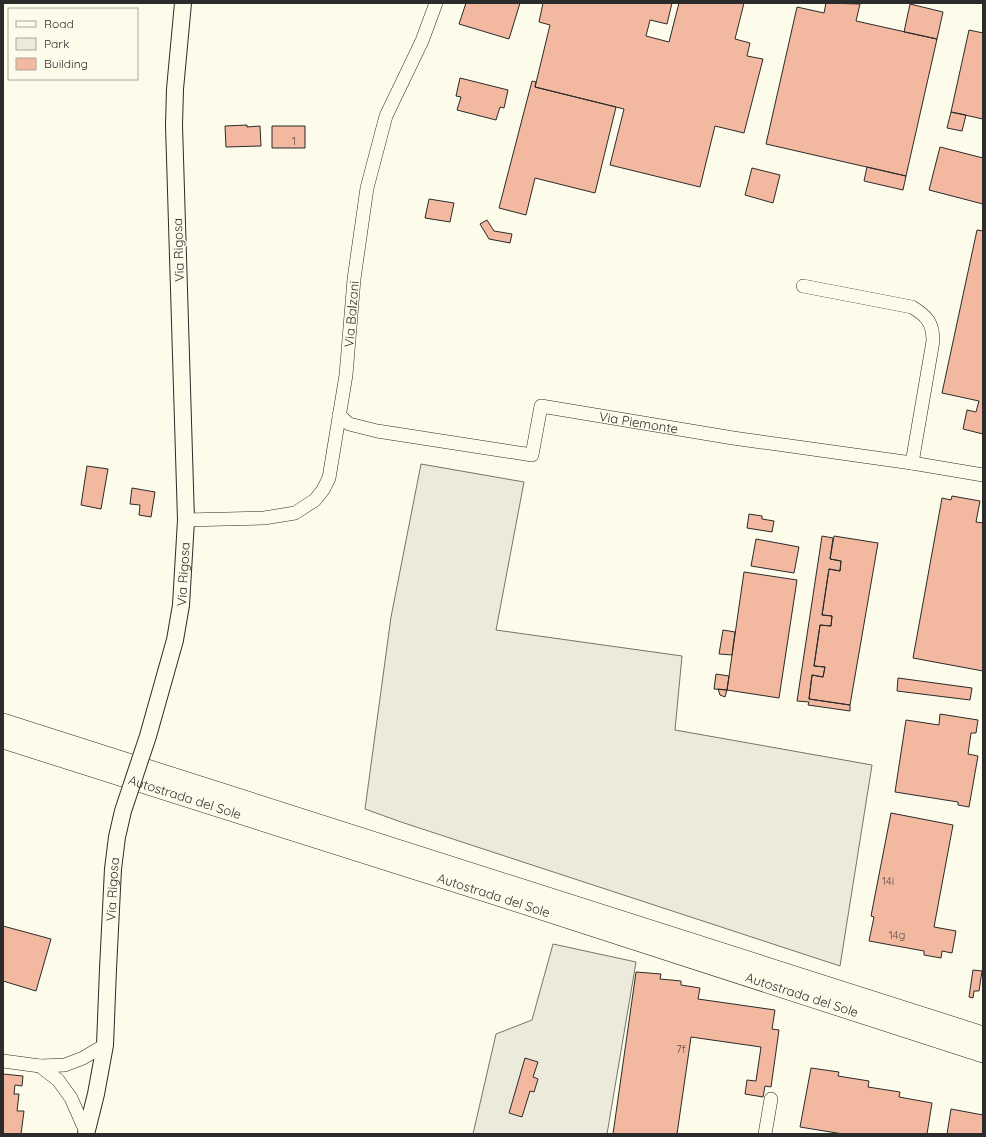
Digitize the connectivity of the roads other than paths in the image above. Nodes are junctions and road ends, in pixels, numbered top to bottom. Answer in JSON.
{"nodes":[{"id":1,"x":183,"y":3,"type":"edge"},
{"id":2,"x":436,"y":3,"type":"edge"},
{"id":3,"x":803,"y":286,"type":"dead end"},
{"id":4,"x":339,"y":415,"type":"junction"},
{"id":5,"x":912,"y":463,"type":"junction"},
{"id":6,"x":983,"y":475,"type":"edge"},
{"id":7,"x":186,"y":520,"type":"junction"},
{"id":8,"x":3,"y":723,"type":"edge"},
{"id":9,"x":3,"y":739,"type":"edge"},
{"id":10,"x":983,"y":1036,"type":"edge"},
{"id":11,"x":104,"y":1045,"type":"junction"},
{"id":12,"x":983,"y":1053,"type":"edge"},
{"id":13,"x":3,"y":1062,"type":"edge"},
{"id":14,"x":40,"y":1066,"type":"junction"},
{"id":15,"x":771,"y":1099,"type":"dead end"},
{"id":16,"x":86,"y":1133,"type":"edge"},
{"id":17,"x":765,"y":1134,"type":"edge"}],
"edges":[{"from":1,"to":7,"type":"main road","name":"Via Rigosa"},
{"from":2,"to":4,"type":"street","name":"Via Balzani"},
{"from":3,"to":5,"type":"street"},
{"from":4,"to":5,"type":"street","name":"Via Piemonte"},
{"from":4,"to":7,"type":"street","name":"Via Balzani"},
{"from":5,"to":6,"type":"street","name":"Via Piemonte"},
{"from":7,"to":11,"type":"main road","name":"Via Rigosa","bridge":true},
{"from":8,"to":10,"type":"highway","name":"Autostrada del Sole"},
{"from":9,"to":12,"type":"highway","name":"Autostrada del Sole"},
{"from":11,"to":14,"type":"street"},
{"from":11,"to":16,"type":"main road","name":"Via Rigosa"},
{"from":13,"to":14,"type":"street"},
{"from":14,"to":16,"type":"street"},
{"from":15,"to":17,"type":"street"}]}
